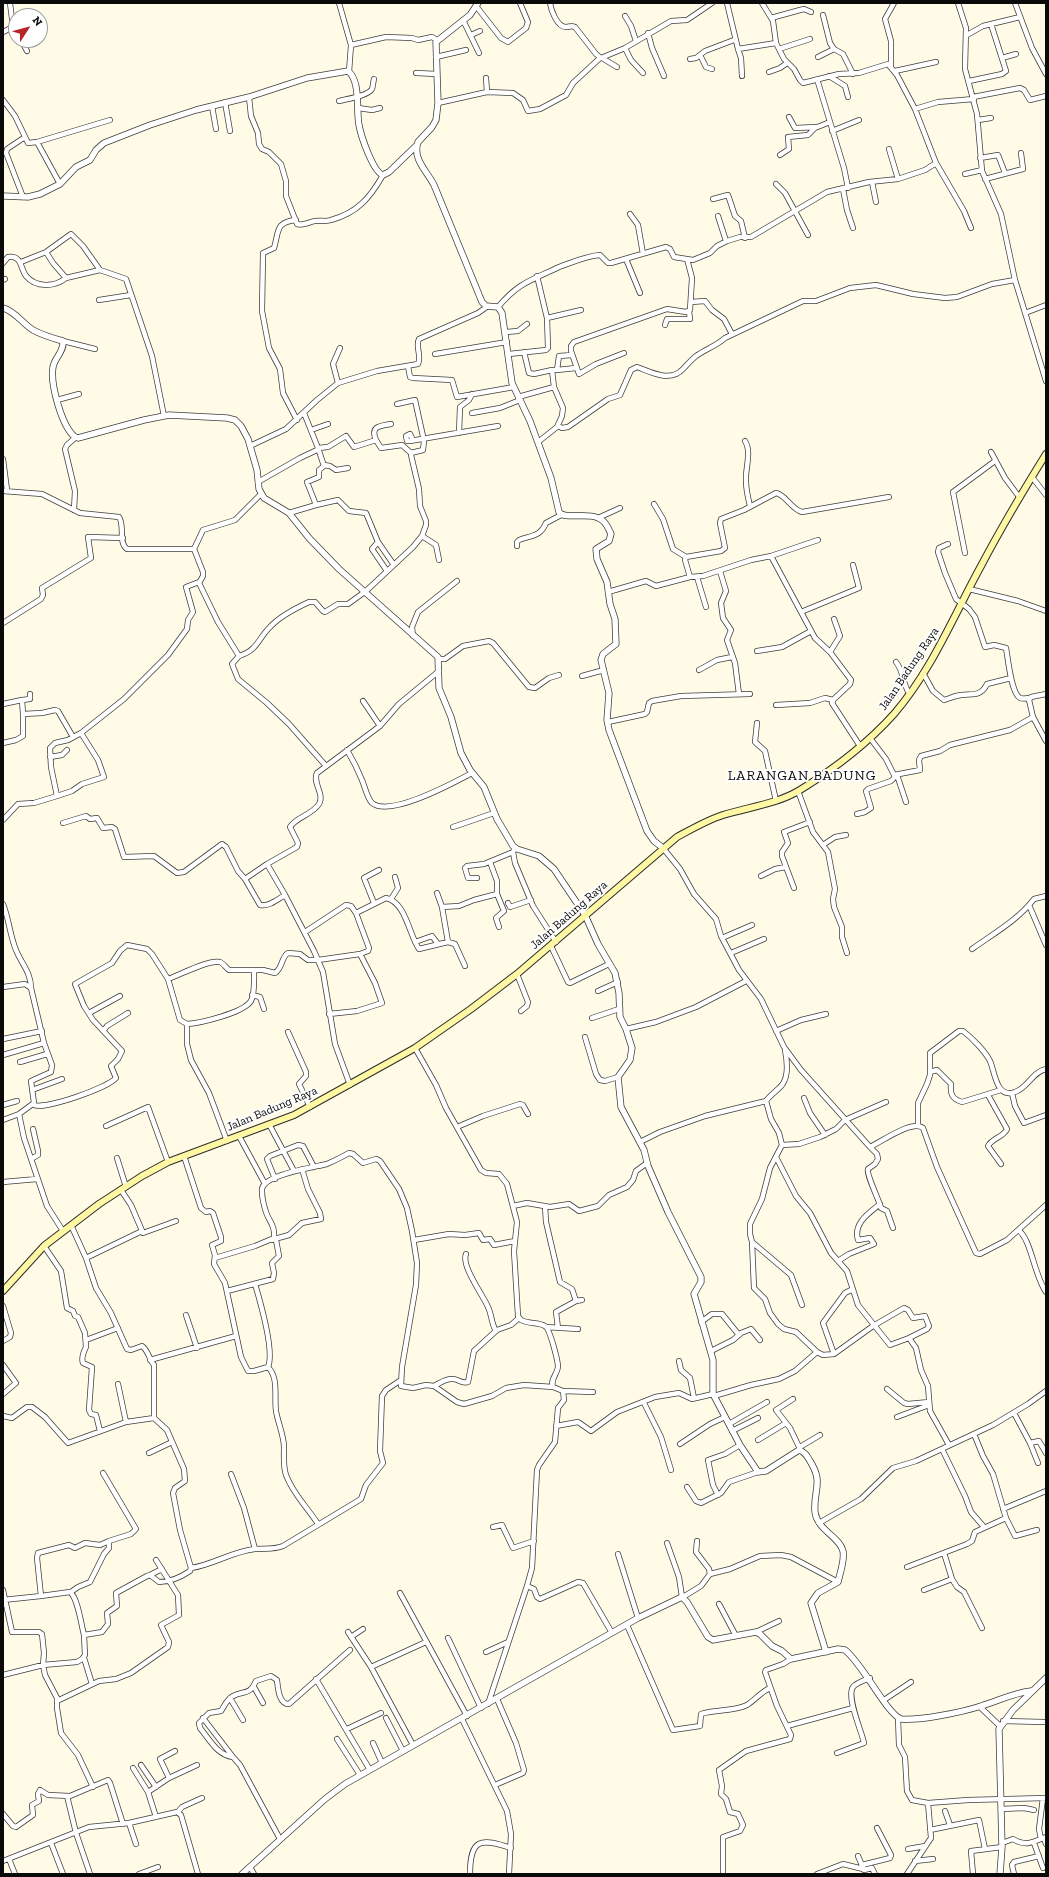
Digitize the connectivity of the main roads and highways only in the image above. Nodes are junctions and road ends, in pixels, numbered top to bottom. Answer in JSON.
{"nodes":[{"id":1,"x":1046,"y":454,"type":"edge"},
{"id":2,"x":3,"y":1291,"type":"edge"}],
"edges":[{"from":1,"to":2,"type":"main road","name":"Jalan Badung Raya"}]}
